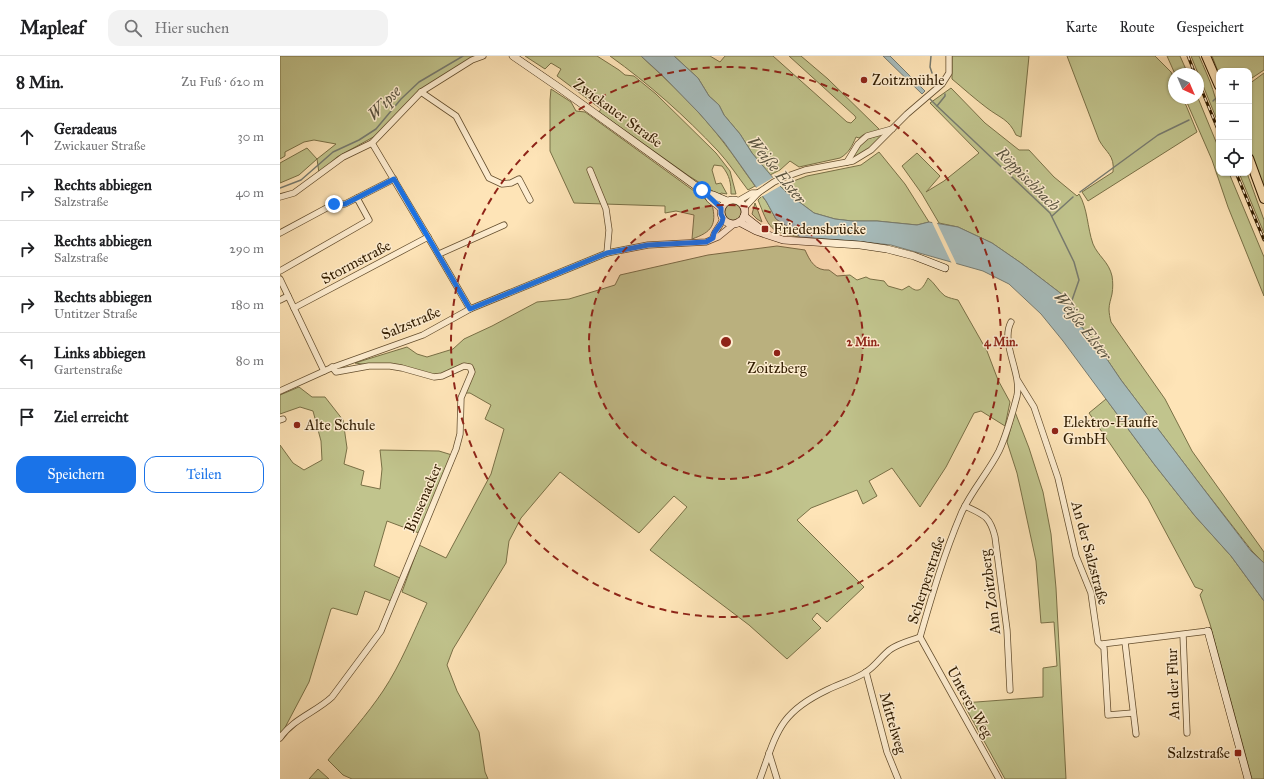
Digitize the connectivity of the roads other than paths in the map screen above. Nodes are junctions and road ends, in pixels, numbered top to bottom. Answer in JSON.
{"nodes":[{"id":1,"x":483,"y":56,"type":"edge"},
{"id":2,"x":513,"y":56,"type":"edge"},
{"id":3,"x":949,"y":56,"type":"edge"},
{"id":4,"x":1206,"y":56,"type":"edge"},
{"id":5,"x":474,"y":58,"type":"edge"},
{"id":6,"x":1216,"y":79,"type":"edge"},
{"id":7,"x":421,"y":92,"type":"junction"},
{"id":8,"x":892,"y":129,"type":"junction"},
{"id":9,"x":372,"y":143,"type":"junction"},
{"id":10,"x":847,"y":162,"type":"junction"},
{"id":11,"x":1252,"y":166,"type":"edge"},
{"id":12,"x":590,"y":170,"type":"dead end"},
{"id":13,"x":394,"y":179,"type":"junction"},
{"id":14,"x":707,"y":194,"type":"junction"},
{"id":15,"x":280,"y":197,"type":"edge"},
{"id":16,"x":357,"y":198,"type":"junction"},
{"id":17,"x":750,"y":198,"type":"junction"},
{"id":18,"x":1264,"y":199,"type":"edge"},
{"id":19,"x":530,"y":200,"type":"dead end"},
{"id":20,"x":727,"y":201,"type":"junction"},
{"id":21,"x":738,"y":201,"type":"junction"},
{"id":22,"x":721,"y":208,"type":"junction"},
{"id":23,"x":744,"y":208,"type":"junction"},
{"id":24,"x":744,"y":216,"type":"junction"},
{"id":25,"x":723,"y":218,"type":"junction"},
{"id":26,"x":736,"y":223,"type":"junction"},
{"id":27,"x":504,"y":225,"type":"dead end"},
{"id":28,"x":762,"y":232,"type":"junction"},
{"id":29,"x":280,"y":233,"type":"edge"},
{"id":30,"x":428,"y":236,"type":"junction"},
{"id":31,"x":713,"y":238,"type":"junction"},
{"id":32,"x":607,"y":253,"type":"junction"},
{"id":33,"x":439,"y":254,"type":"junction"},
{"id":34,"x":945,"y":268,"type":"dead end"},
{"id":35,"x":280,"y":271,"type":"edge"},
{"id":36,"x":280,"y":279,"type":"edge"},
{"id":37,"x":288,"y":296,"type":"junction"},
{"id":38,"x":280,"y":300,"type":"edge"},
{"id":39,"x":294,"y":308,"type":"junction"},
{"id":40,"x":470,"y":309,"type":"junction"},
{"id":41,"x":1011,"y":322,"type":"dead end"},
{"id":42,"x":332,"y":367,"type":"junction"},
{"id":43,"x":324,"y":371,"type":"junction"},
{"id":44,"x":1017,"y":379,"type":"junction"},
{"id":45,"x":280,"y":391,"type":"edge"},
{"id":46,"x":965,"y":506,"type":"junction"},
{"id":47,"x":1208,"y":631,"type":"joint"},
{"id":48,"x":1183,"y":635,"type":"junction"},
{"id":49,"x":920,"y":637,"type":"junction"},
{"id":50,"x":1125,"y":642,"type":"junction"},
{"id":51,"x":1102,"y":644,"type":"junction"},
{"id":52,"x":866,"y":672,"type":"junction"},
{"id":53,"x":1010,"y":690,"type":"dead end"},
{"id":54,"x":1133,"y":713,"type":"junction"},
{"id":55,"x":1187,"y":733,"type":"dead end"},
{"id":56,"x":1136,"y":734,"type":"dead end"},
{"id":57,"x":280,"y":738,"type":"edge"},
{"id":58,"x":769,"y":753,"type":"junction"},
{"id":59,"x":760,"y":779,"type":"edge"},
{"id":60,"x":777,"y":779,"type":"edge"},
{"id":61,"x":898,"y":779,"type":"edge"},
{"id":62,"x":999,"y":779,"type":"edge"},
{"id":63,"x":1248,"y":779,"type":"edge"}],
"edges":[{"from":1,"to":5,"type":"street"},
{"from":2,"to":14,"type":"main road","name":"Zwickauer Straße"},
{"from":3,"to":8,"type":"street"},
{"from":4,"to":6,"type":"main road"},
{"from":5,"to":7,"type":"street"},
{"from":7,"to":9,"type":"street"},
{"from":7,"to":19,"type":"street"},
{"from":8,"to":10,"type":"street"},
{"from":8,"to":10,"type":"street"},
{"from":9,"to":13,"type":"street"},
{"from":9,"to":15,"type":"street"},
{"from":10,"to":17,"type":"street"},
{"from":11,"to":18,"type":"main road"},
{"from":12,"to":32,"type":"street"},
{"from":13,"to":16,"type":"street"},
{"from":13,"to":30,"type":"street"},
{"from":14,"to":20,"type":"main road","name":"Zwickauer Straße"},
{"from":14,"to":22,"type":"main road","name":"Zwickauer Straße"},
{"from":16,"to":29,"type":"street"},
{"from":16,"to":35,"type":"street"},
{"from":17,"to":21,"type":"street"},
{"from":17,"to":23,"type":"street"},
{"from":20,"to":21,"type":"main road","name":"Zwickauer Straße"},
{"from":20,"to":22,"type":"main road"},
{"from":21,"to":23,"type":"main road"},
{"from":22,"to":25,"type":"main road"},
{"from":23,"to":24,"type":"main road"},
{"from":24,"to":26,"type":"main road"},
{"from":24,"to":28,"type":"main road"},
{"from":25,"to":26,"type":"main road"},
{"from":25,"to":31,"type":"street"},
{"from":26,"to":28,"type":"main road"},
{"from":26,"to":31,"type":"street","name":"Salzstraße"},
{"from":27,"to":33,"type":"street"},
{"from":28,"to":34,"type":"main road"},
{"from":30,"to":33,"type":"street"},
{"from":30,"to":39,"type":"street","name":"Stormstraße"},
{"from":31,"to":32,"type":"street","name":"Salzstraße"},
{"from":32,"to":40,"type":"street","name":"Salzstraße"},
{"from":33,"to":40,"type":"street"},
{"from":36,"to":37,"type":"street"},
{"from":37,"to":38,"type":"street"},
{"from":37,"to":39,"type":"street"},
{"from":39,"to":43,"type":"street"},
{"from":40,"to":42,"type":"street","name":"Salzstraße"},
{"from":41,"to":44,"type":"street","name":"Scherperstraße"},
{"from":42,"to":43,"type":"street","name":"Salzstraße"},
{"from":42,"to":57,"type":"street","name":"Binsenacker"},
{"from":43,"to":45,"type":"street","name":"Salzstraße"},
{"from":44,"to":46,"type":"street","name":"Scherperstraße"},
{"from":44,"to":51,"type":"street","name":"An der Salzstraße"},
{"from":46,"to":49,"type":"street","name":"Scherperstraße"},
{"from":46,"to":53,"type":"street","name":"Am Zoitzberg"},
{"from":47,"to":48,"type":"street"},
{"from":47,"to":63,"type":"main road"},
{"from":48,"to":50,"type":"street"},
{"from":48,"to":55,"type":"street","name":"An der Flur"},
{"from":49,"to":52,"type":"street","name":"Scherperstraße"},
{"from":49,"to":62,"type":"street","name":"Unterer Weg"},
{"from":50,"to":51,"type":"street"},
{"from":50,"to":54,"type":"street"},
{"from":51,"to":54,"type":"street"},
{"from":52,"to":58,"type":"street","name":"Scherperstraße"},
{"from":52,"to":61,"type":"street","name":"Mittelweg"},
{"from":54,"to":56,"type":"street"},
{"from":58,"to":59,"type":"street","name":"Scherperstraße"},
{"from":58,"to":60,"type":"street"}]}
